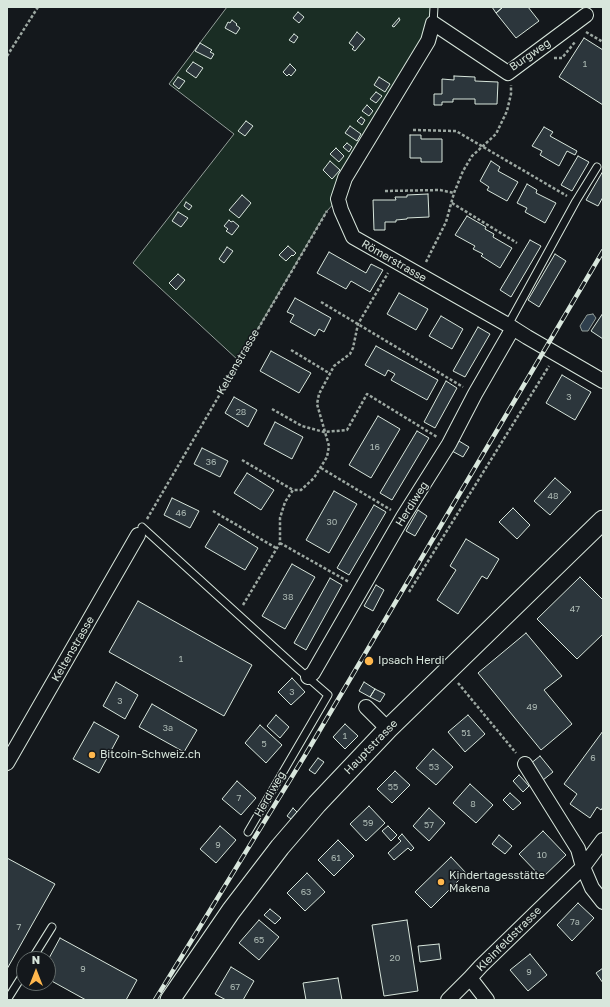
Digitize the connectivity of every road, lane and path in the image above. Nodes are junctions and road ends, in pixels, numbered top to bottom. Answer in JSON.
{"nodes":[{"id":1,"x":38,"y":7,"type":"edge"},
{"id":2,"x":434,"y":7,"type":"edge"},
{"id":3,"x":586,"y":14,"type":"dead end"},
{"id":4,"x":433,"y":23,"type":"junction"},
{"id":5,"x":585,"y":31,"type":"dead end"},
{"id":6,"x":603,"y":42,"type":"edge"},
{"id":7,"x":7,"y":56,"type":"edge"},
{"id":8,"x":511,"y":70,"type":"junction"},
{"id":9,"x":413,"y":130,"type":"dead end"},
{"id":10,"x":483,"y":146,"type":"junction"},
{"id":11,"x":597,"y":167,"type":"dead end"},
{"id":12,"x":385,"y":190,"type":"dead end"},
{"id":13,"x":454,"y":193,"type":"junction"},
{"id":14,"x":338,"y":199,"type":"junction"},
{"id":15,"x":576,"y":201,"type":"junction"},
{"id":16,"x":452,"y":203,"type":"junction"},
{"id":17,"x":517,"y":242,"type":"dead end"},
{"id":18,"x":394,"y":261,"type":"junction"},
{"id":19,"x":418,"y":275,"type":"junction"},
{"id":20,"x":321,"y":302,"type":"dead end"},
{"id":21,"x":358,"y":324,"type":"junction"},
{"id":22,"x":510,"y":326,"type":"junction"},
{"id":23,"x":291,"y":350,"type":"dead end"},
{"id":24,"x":556,"y":354,"type":"junction"},
{"id":25,"x":329,"y":373,"type":"junction"},
{"id":26,"x":603,"y":381,"type":"edge"},
{"id":27,"x":475,"y":394,"type":"junction"},
{"id":28,"x":272,"y":409,"type":"dead end"},
{"id":29,"x":324,"y":432,"type":"junction"},
{"id":30,"x":449,"y":444,"type":"junction"},
{"id":31,"x":242,"y":460,"type":"dead end"},
{"id":32,"x":321,"y":468,"type":"junction"},
{"id":33,"x":293,"y":490,"type":"junction"},
{"id":34,"x":213,"y":511,"type":"dead end"},
{"id":35,"x":403,"y":517,"type":"junction"},
{"id":36,"x":603,"y":520,"type":"edge"},
{"id":37,"x":140,"y":531,"type":"junction"},
{"id":38,"x":280,"y":543,"type":"junction"},
{"id":39,"x":276,"y":548,"type":"junction"},
{"id":40,"x":362,"y":589,"type":"junction"},
{"id":41,"x":408,"y":592,"type":"dead end"},
{"id":42,"x":238,"y":614,"type":"junction"},
{"id":43,"x":447,"y":671,"type":"junction"},
{"id":44,"x":308,"y":677,"type":"junction"},
{"id":45,"x":366,"y":707,"type":"dead end"},
{"id":46,"x":388,"y":729,"type":"junction"},
{"id":47,"x":7,"y":763,"type":"edge"},
{"id":48,"x":525,"y":764,"type":"joint"},
{"id":49,"x":248,"y":832,"type":"dead end"},
{"id":50,"x":603,"y":840,"type":"edge"},
{"id":51,"x":583,"y":867,"type":"junction"},
{"id":52,"x":603,"y":902,"type":"edge"},
{"id":53,"x":52,"y":927,"type":"dead end"},
{"id":54,"x":37,"y":951,"type":"edge"},
{"id":55,"x":470,"y":978,"type":"junction"},
{"id":56,"x":16,"y":986,"type":"edge"},
{"id":57,"x":7,"y":1000,"type":"edge"},
{"id":58,"x":170,"y":1000,"type":"edge"},
{"id":59,"x":448,"y":1000,"type":"edge"},
{"id":60,"x":487,"y":1000,"type":"edge"}],
"edges":[{"from":1,"to":7,"type":"path"},
{"from":2,"to":4,"type":"lane"},
{"from":3,"to":8,"type":"street","name":"Burgweg"},
{"from":4,"to":8,"type":"street","name":"Burgweg"},
{"from":4,"to":14,"type":"street"},
{"from":5,"to":6,"type":"path"},
{"from":8,"to":10,"type":"path"},
{"from":9,"to":10,"type":"path"},
{"from":10,"to":13,"type":"path"},
{"from":10,"to":15,"type":"path"},
{"from":11,"to":15,"type":"lane"},
{"from":12,"to":13,"type":"path"},
{"from":13,"to":16,"type":"path"},
{"from":14,"to":18,"type":"street","name":"Römerstrasse"},
{"from":14,"to":37,"type":"path","name":"Keltenstrasse"},
{"from":15,"to":22,"type":"lane"},
{"from":16,"to":17,"type":"path"},
{"from":16,"to":19,"type":"path"},
{"from":18,"to":19,"type":"street","name":"Römerstrasse"},
{"from":18,"to":21,"type":"path"},
{"from":19,"to":22,"type":"street","name":"Römerstrasse"},
{"from":20,"to":21,"type":"path"},
{"from":21,"to":25,"type":"path"},
{"from":21,"to":27,"type":"path"},
{"from":22,"to":24,"type":"street","name":"Römerstrasse"},
{"from":22,"to":27,"type":"street","name":"Herdiweg"},
{"from":23,"to":25,"type":"path"},
{"from":24,"to":26,"type":"street","name":"Römerstrasse"},
{"from":24,"to":41,"type":"path"},
{"from":25,"to":29,"type":"path"},
{"from":27,"to":30,"type":"street","name":"Herdiweg"},
{"from":28,"to":29,"type":"path"},
{"from":29,"to":30,"type":"path"},
{"from":29,"to":32,"type":"path"},
{"from":30,"to":35,"type":"street","name":"Herdiweg"},
{"from":31,"to":33,"type":"path"},
{"from":32,"to":33,"type":"path"},
{"from":32,"to":35,"type":"path"},
{"from":33,"to":38,"type":"path"},
{"from":34,"to":39,"type":"path"},
{"from":35,"to":40,"type":"street","name":"Herdiweg"},
{"from":36,"to":43,"type":"main road","name":"Hauptstrasse"},
{"from":37,"to":42,"type":"lane","name":"Herdiweg"},
{"from":37,"to":47,"type":"street","name":"Keltenstrasse"},
{"from":38,"to":39,"type":"path"},
{"from":38,"to":40,"type":"path"},
{"from":39,"to":42,"type":"path"},
{"from":40,"to":44,"type":"street","name":"Herdiweg"},
{"from":42,"to":44,"type":"lane","name":"Herdiweg"},
{"from":43,"to":46,"type":"main road","name":"Hauptstrasse"},
{"from":43,"to":48,"type":"path"},
{"from":44,"to":49,"type":"lane","name":"Herdiweg"},
{"from":45,"to":46,"type":"street"},
{"from":46,"to":58,"type":"main road","name":"Hauptstrasse"},
{"from":48,"to":51,"type":"street"},
{"from":50,"to":51,"type":"street","name":"Kleinfeldstrasse"},
{"from":51,"to":52,"type":"street"},
{"from":51,"to":55,"type":"street","name":"Kleinfeldstrasse"},
{"from":53,"to":54,"type":"lane"},
{"from":55,"to":59,"type":"street","name":"Kleinfeldstrasse"},
{"from":55,"to":60,"type":"street","name":"Kleinfeldstrasse"},
{"from":56,"to":57,"type":"lane"}]}
